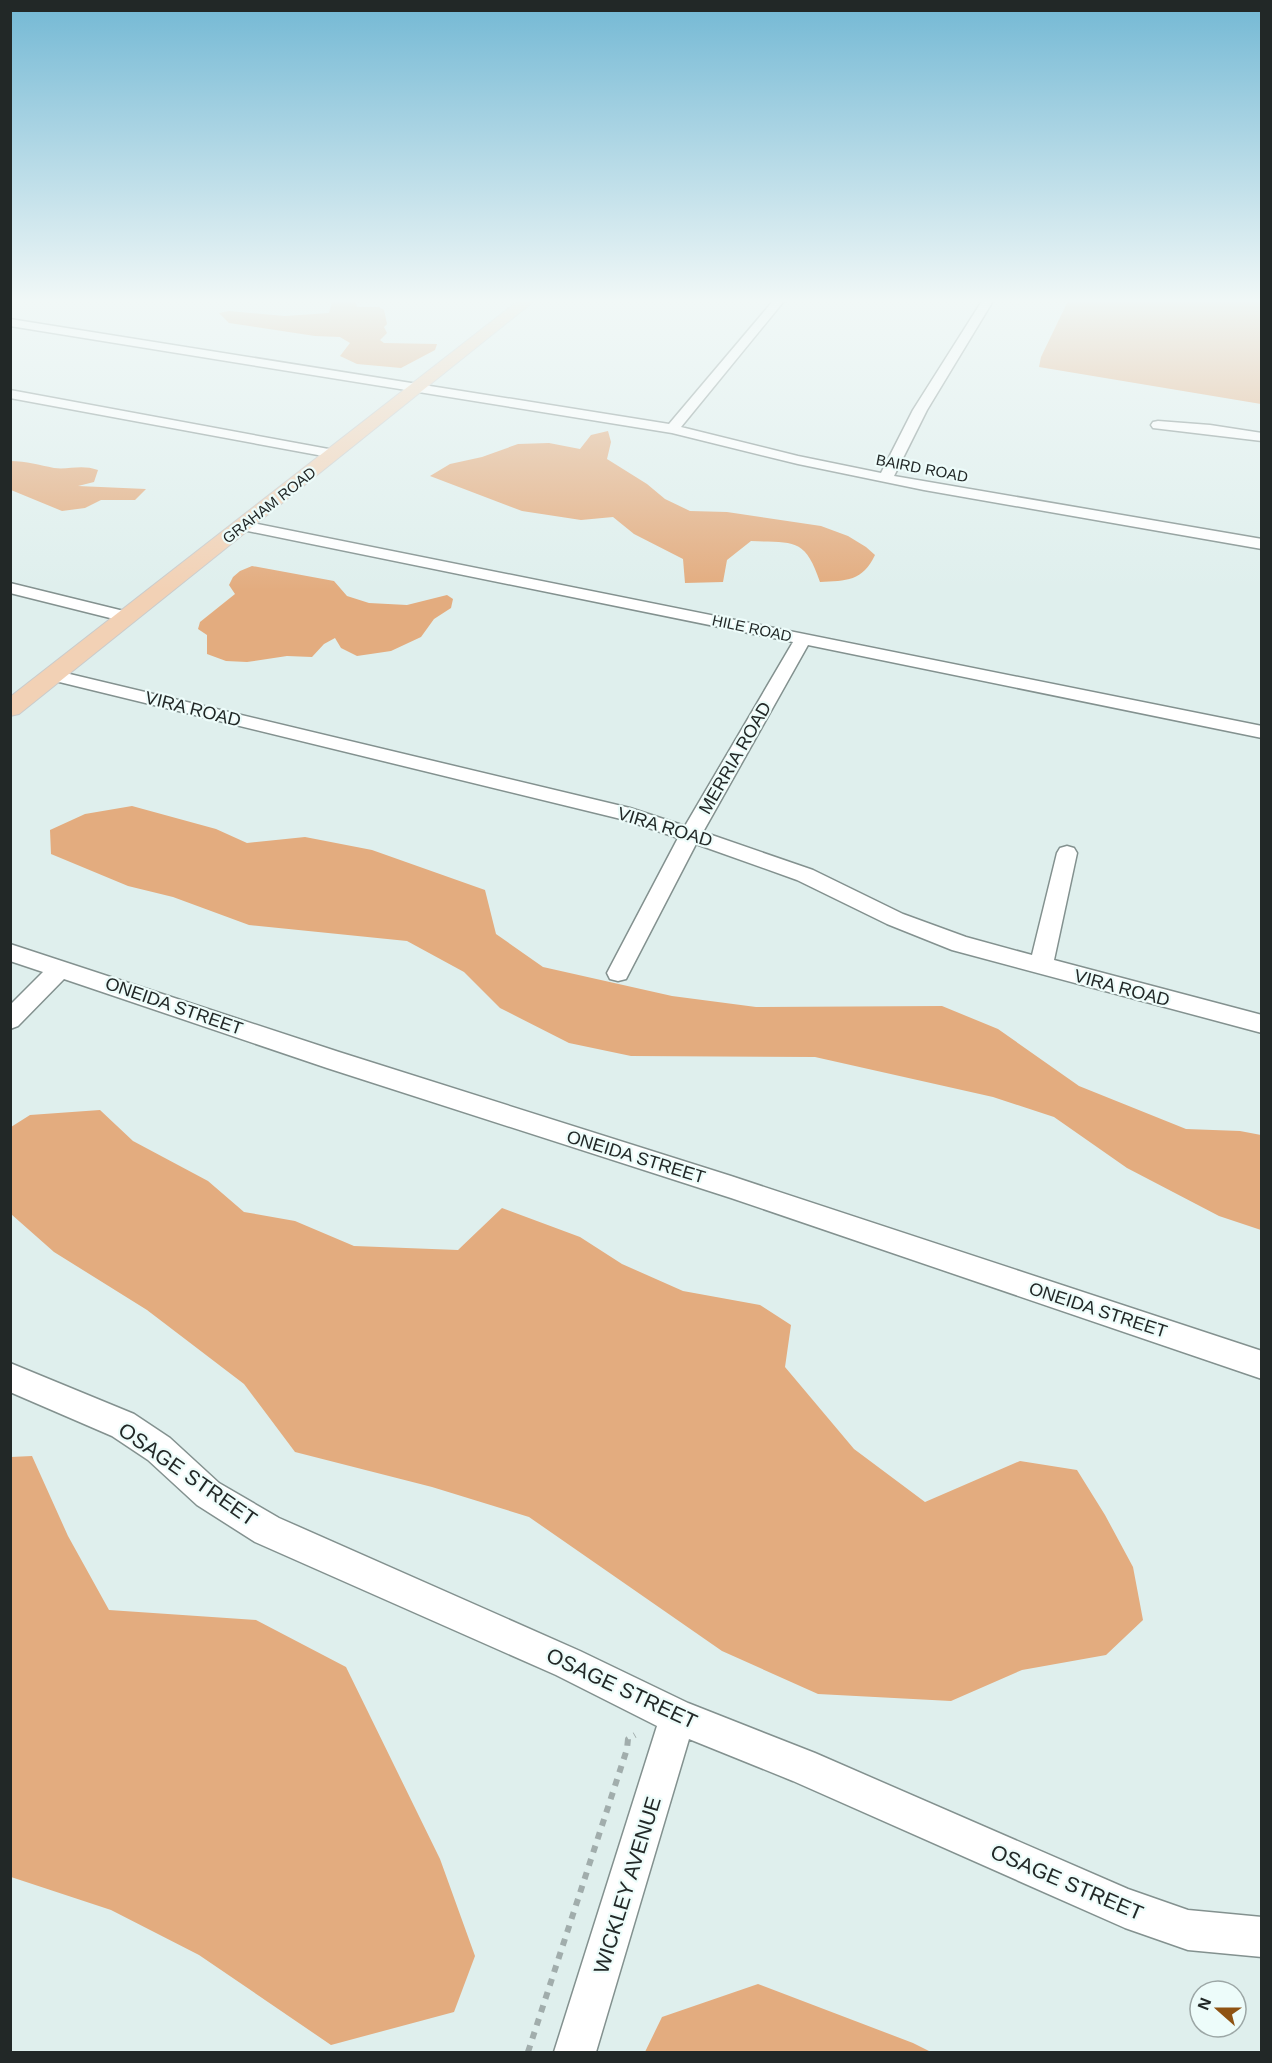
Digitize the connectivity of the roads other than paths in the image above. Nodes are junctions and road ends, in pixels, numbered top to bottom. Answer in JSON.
{"nodes":[{"id":1,"x":28,"y":397,"type":"edge"},
{"id":2,"x":405,"y":397,"type":"edge"},
{"id":3,"x":475,"y":397,"type":"edge"},
{"id":4,"x":699,"y":397,"type":"edge"},
{"id":5,"x":928,"y":397,"type":"edge"},
{"id":6,"x":1158,"y":425,"type":"dead end"},
{"id":7,"x":672,"y":429,"type":"junction"},
{"id":8,"x":1262,"y":437,"type":"edge"},
{"id":9,"x":334,"y":454,"type":"junction"},
{"id":10,"x":886,"y":478,"type":"junction"},
{"id":11,"x":243,"y":526,"type":"junction"},
{"id":12,"x":1262,"y":544,"type":"edge"},
{"id":13,"x":12,"y":590,"type":"edge"},
{"id":14,"x":126,"y":617,"type":"junction"},
{"id":15,"x":803,"y":639,"type":"junction"},
{"id":16,"x":53,"y":675,"type":"junction"},
{"id":17,"x":10,"y":709,"type":"edge"},
{"id":18,"x":1262,"y":732,"type":"edge"},
{"id":19,"x":691,"y":834,"type":"junction"},
{"id":20,"x":1067,"y":854,"type":"dead end"},
{"id":21,"x":10,"y":952,"type":"edge"},
{"id":22,"x":1041,"y":966,"type":"junction"},
{"id":23,"x":61,"y":968,"type":"junction"},
{"id":24,"x":618,"y":973,"type":"dead end"},
{"id":25,"x":10,"y":1020,"type":"edge"},
{"id":26,"x":1262,"y":1024,"type":"edge"},
{"id":27,"x":1262,"y":1365,"type":"edge"},
{"id":28,"x":10,"y":1377,"type":"edge"},
{"id":29,"x":678,"y":1717,"type":"junction"},
{"id":30,"x":1262,"y":1937,"type":"edge"},
{"id":31,"x":575,"y":2052,"type":"edge"}],
"edges":[{"from":1,"to":9,"type":"street"},
{"from":2,"to":9,"type":"main road","name":"GRAHAM ROAD"},
{"from":3,"to":7,"type":"street","name":"BAIRD ROAD"},
{"from":4,"to":7,"type":"street"},
{"from":5,"to":10,"type":"street"},
{"from":6,"to":8,"type":"street"},
{"from":7,"to":10,"type":"street","name":"BAIRD ROAD"},
{"from":9,"to":11,"type":"main road","name":"GRAHAM ROAD"},
{"from":10,"to":12,"type":"street","name":"BAIRD ROAD"},
{"from":11,"to":14,"type":"main road","name":"GRAHAM ROAD"},
{"from":11,"to":15,"type":"street","name":"HILE ROAD"},
{"from":13,"to":14,"type":"street"},
{"from":14,"to":16,"type":"main road","name":"GRAHAM ROAD"},
{"from":15,"to":18,"type":"street","name":"HILE ROAD"},
{"from":15,"to":19,"type":"street","name":"MERRIA ROAD"},
{"from":16,"to":17,"type":"main road","name":"GRAHAM ROAD"},
{"from":16,"to":19,"type":"street","name":"VIRA ROAD"},
{"from":19,"to":22,"type":"street","name":"VIRA ROAD"},
{"from":19,"to":24,"type":"street","name":"MERRIA ROAD"},
{"from":20,"to":22,"type":"street"},
{"from":21,"to":23,"type":"street","name":"ONEIDA STREET"},
{"from":22,"to":26,"type":"street","name":"VIRA ROAD"},
{"from":23,"to":25,"type":"street"},
{"from":23,"to":27,"type":"street","name":"ONEIDA STREET"},
{"from":28,"to":29,"type":"street","name":"OSAGE STREET"},
{"from":29,"to":30,"type":"street","name":"OSAGE STREET"},
{"from":29,"to":31,"type":"street","name":"WICKLEY AVENUE"}]}
